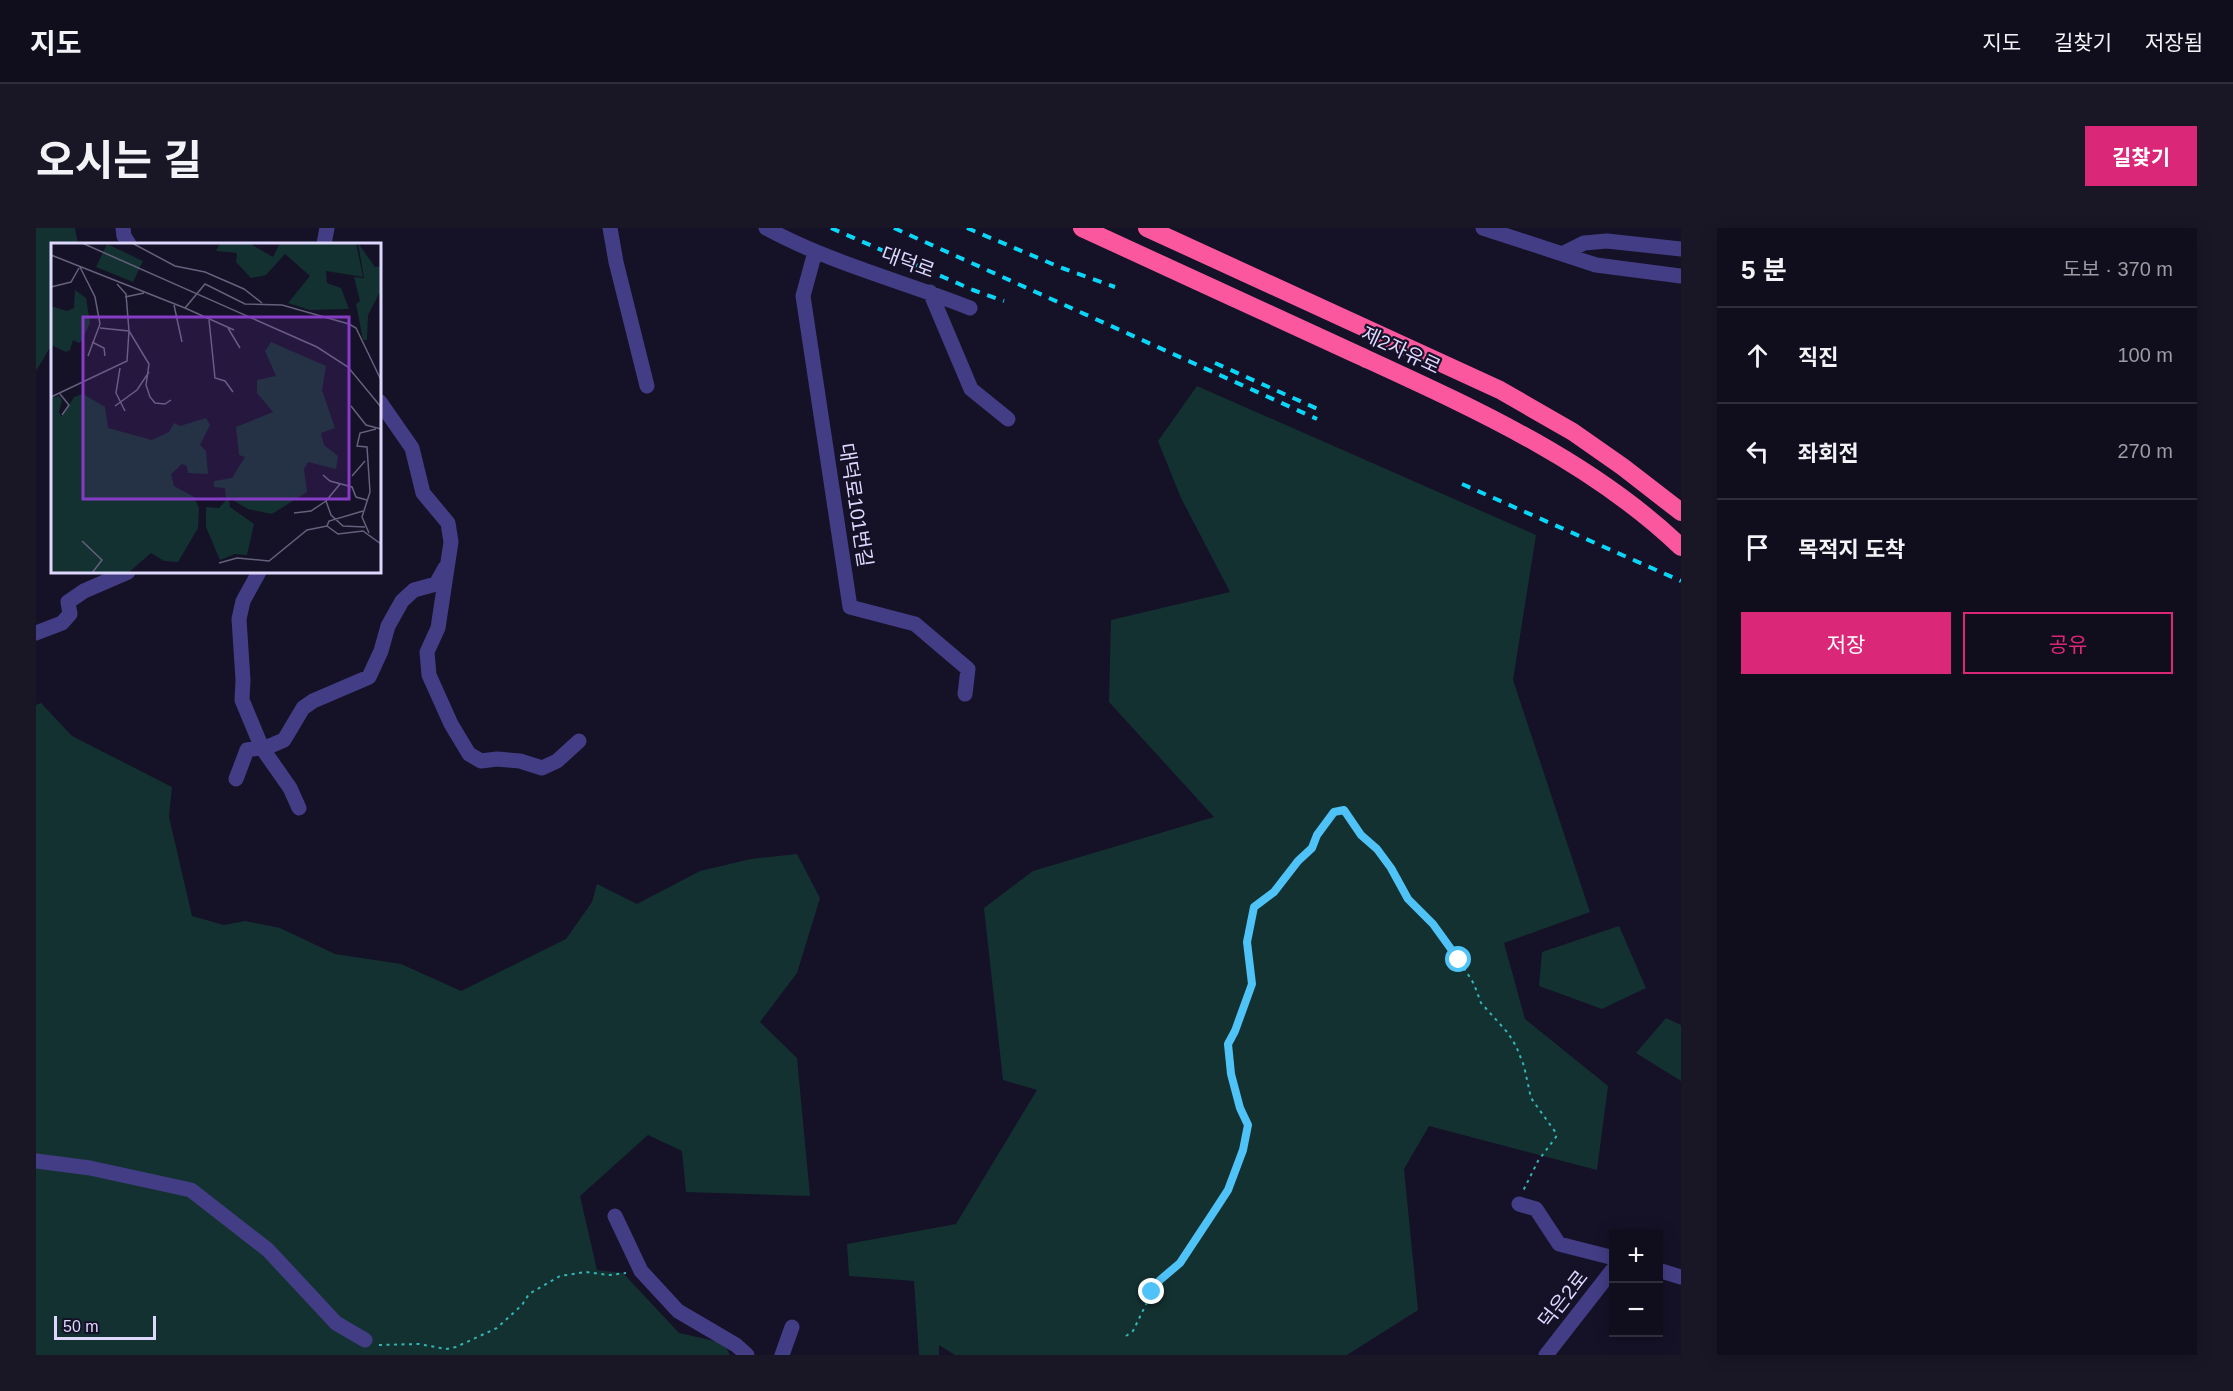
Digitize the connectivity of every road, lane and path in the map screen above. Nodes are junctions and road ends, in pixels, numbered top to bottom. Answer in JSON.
{"nodes":[{"id":1,"x":123,"y":228,"type":"edge"},
{"id":2,"x":327,"y":228,"type":"edge"},
{"id":3,"x":610,"y":228,"type":"edge"},
{"id":4,"x":766,"y":228,"type":"edge"},
{"id":5,"x":1082,"y":228,"type":"edge"},
{"id":6,"x":1147,"y":228,"type":"edge"},
{"id":7,"x":1483,"y":228,"type":"edge"},
{"id":8,"x":128,"y":243,"type":"edge"},
{"id":9,"x":324,"y":243,"type":"edge"},
{"id":10,"x":1681,"y":249,"type":"edge"},
{"id":11,"x":815,"y":252,"type":"junction"},
{"id":12,"x":1562,"y":254,"type":"junction"},
{"id":13,"x":1681,"y":276,"type":"edge"},
{"id":14,"x":930,"y":292,"type":"junction"},
{"id":15,"x":970,"y":308,"type":"dead end"},
{"id":16,"x":647,"y":386,"type":"dead end"},
{"id":17,"x":381,"y":403,"type":"edge"},
{"id":18,"x":1008,"y":419,"type":"dead end"},
{"id":19,"x":1681,"y":512,"type":"edge"},
{"id":20,"x":1681,"y":547,"type":"edge"},
{"id":21,"x":446,"y":566,"type":"junction"},
{"id":22,"x":126,"y":573,"type":"edge"},
{"id":23,"x":258,"y":573,"type":"edge"},
{"id":24,"x":36,"y":633,"type":"edge"},
{"id":25,"x":965,"y":694,"type":"dead end"},
{"id":26,"x":579,"y":741,"type":"dead end"},
{"id":27,"x":262,"y":748,"type":"junction"},
{"id":28,"x":236,"y":779,"type":"dead end"},
{"id":29,"x":299,"y":808,"type":"dead end"},
{"id":30,"x":36,"y":1161,"type":"edge"},
{"id":31,"x":1519,"y":1204,"type":"joint"},
{"id":32,"x":615,"y":1216,"type":"dead end"},
{"id":33,"x":1609,"y":1257,"type":"edge"},
{"id":34,"x":641,"y":1271,"type":"junction"},
{"id":35,"x":1663,"y":1271,"type":"edge"},
{"id":36,"x":1609,"y":1275,"type":"edge"},
{"id":37,"x":1681,"y":1276,"type":"edge"},
{"id":38,"x":792,"y":1327,"type":"dead end"},
{"id":39,"x":1126,"y":1336,"type":"dead end"},
{"id":40,"x":365,"y":1340,"type":"joint"},
{"id":41,"x":747,"y":1355,"type":"edge"},
{"id":42,"x":782,"y":1355,"type":"edge"},
{"id":43,"x":1546,"y":1355,"type":"edge"}],
"edges":[{"from":1,"to":8,"type":"street"},
{"from":2,"to":9,"type":"street"},
{"from":3,"to":16,"type":"street"},
{"from":4,"to":11,"type":"street","name":"대덕로"},
{"from":5,"to":20,"type":"highway","name":"제2자유로"},
{"from":6,"to":19,"type":"highway","name":"제2자유로"},
{"from":7,"to":12,"type":"street"},
{"from":10,"to":12,"type":"street"},
{"from":11,"to":14,"type":"street","name":"대덕로"},
{"from":11,"to":25,"type":"street","name":"대덕로101번길"},
{"from":12,"to":13,"type":"street"},
{"from":14,"to":15,"type":"street","name":"대덕로"},
{"from":14,"to":18,"type":"street"},
{"from":17,"to":21,"type":"street"},
{"from":21,"to":26,"type":"street"},
{"from":21,"to":27,"type":"street"},
{"from":22,"to":24,"type":"street"},
{"from":23,"to":27,"type":"street"},
{"from":27,"to":28,"type":"street"},
{"from":27,"to":29,"type":"street"},
{"from":30,"to":40,"type":"street"},
{"from":31,"to":33,"type":"street"},
{"from":31,"to":39,"type":"path"},
{"from":32,"to":34,"type":"street"},
{"from":34,"to":40,"type":"path"},
{"from":34,"to":41,"type":"street"},
{"from":35,"to":37,"type":"street"},
{"from":36,"to":43,"type":"street","name":"덕은2로"},
{"from":38,"to":42,"type":"street"}]}
